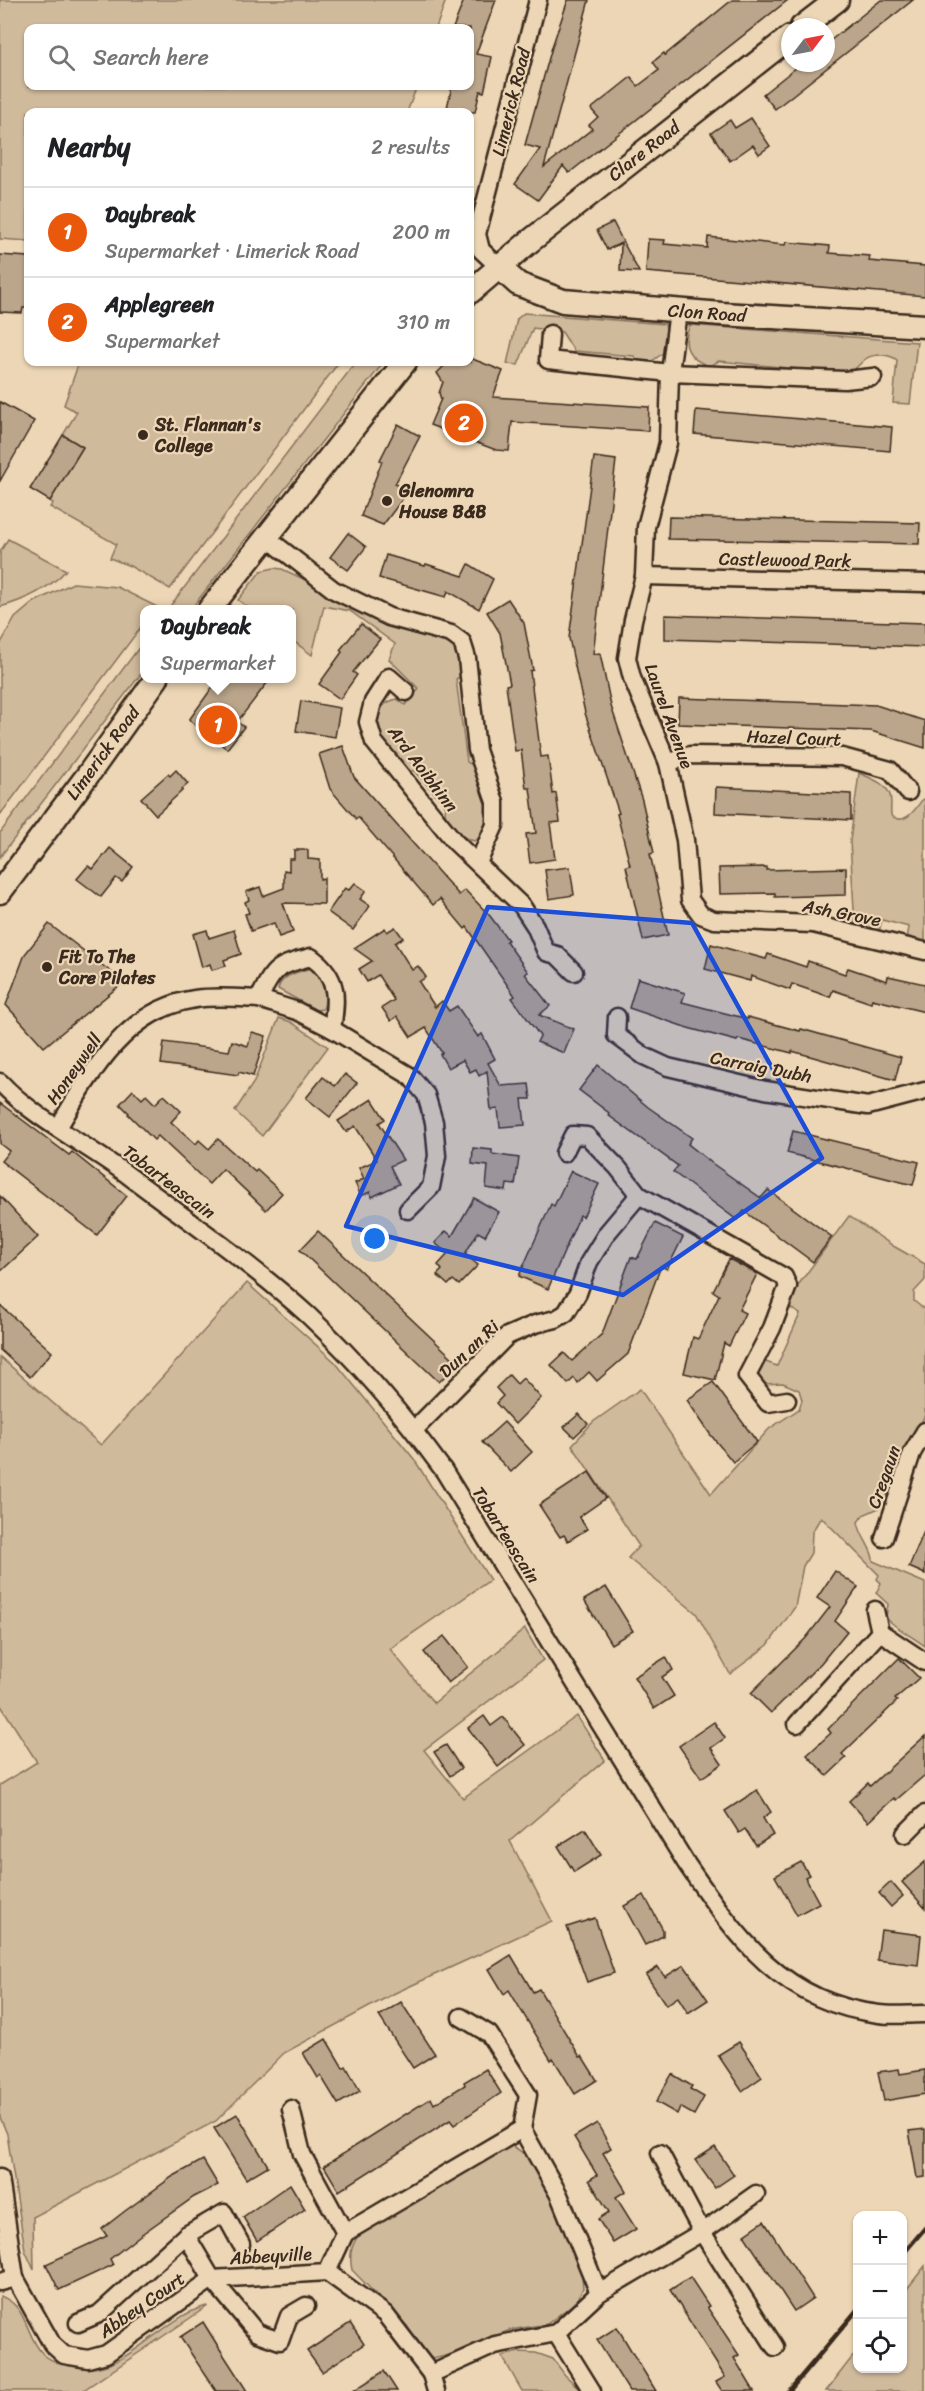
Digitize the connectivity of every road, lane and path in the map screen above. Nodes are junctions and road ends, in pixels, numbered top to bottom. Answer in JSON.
{"nodes":[{"id":1,"x":538,"y":0,"type":"edge"},
{"id":2,"x":837,"y":0,"type":"edge"},
{"id":3,"x":814,"y":18,"type":"edge"},
{"id":4,"x":781,"y":44,"type":"edge"},
{"id":5,"x":499,"y":267,"type":"junction"},
{"id":6,"x":474,"y":289,"type":"edge"},
{"id":7,"x":678,"y":310,"type":"junction"},
{"id":8,"x":925,"y":326,"type":"edge"},
{"id":9,"x":550,"y":334,"type":"dead end"},
{"id":10,"x":402,"y":366,"type":"edge"},
{"id":11,"x":670,"y":373,"type":"junction"},
{"id":12,"x":873,"y":377,"type":"dead end"},
{"id":13,"x":267,"y":538,"type":"junction"},
{"id":14,"x":644,"y":576,"type":"junction"},
{"id":15,"x":925,"y":583,"type":"edge"},
{"id":16,"x":212,"y":605,"type":"edge"},
{"id":17,"x":153,"y":683,"type":"edge"},
{"id":18,"x":153,"y":683,"type":"edge"},
{"id":19,"x":406,"y":692,"type":"dead end"},
{"id":20,"x":668,"y":764,"type":"junction"},
{"id":21,"x":909,"y":792,"type":"dead end"},
{"id":22,"x":478,"y":863,"type":"junction"},
{"id":23,"x":0,"y":868,"type":"edge"},
{"id":24,"x":0,"y":892,"type":"edge"},
{"id":25,"x":714,"y":921,"type":"joint"},
{"id":26,"x":925,"y":951,"type":"edge"},
{"id":27,"x":574,"y":972,"type":"dead end"},
{"id":28,"x":259,"y":999,"type":"junction"},
{"id":29,"x":617,"y":1017,"type":"dead end"},
{"id":30,"x":332,"y":1029,"type":"junction"},
{"id":31,"x":2,"y":1084,"type":"edge"},
{"id":32,"x":925,"y":1091,"type":"edge"},
{"id":33,"x":58,"y":1128,"type":"junction"},
{"id":34,"x":564,"y":1153,"type":"dead end"},
{"id":35,"x":639,"y":1195,"type":"junction"},
{"id":36,"x":408,"y":1210,"type":"dead end"},
{"id":37,"x":787,"y":1400,"type":"dead end"},
{"id":38,"x":414,"y":1430,"type":"junction"},
{"id":39,"x":925,"y":1431,"type":"edge"},
{"id":40,"x":884,"y":1538,"type":"dead end"},
{"id":41,"x":875,"y":1610,"type":"dead end"},
{"id":42,"x":880,"y":1632,"type":"junction"},
{"id":43,"x":925,"y":1662,"type":"edge"},
{"id":44,"x":797,"y":1724,"type":"dead end"},
{"id":45,"x":925,"y":1814,"type":"edge"},
{"id":46,"x":905,"y":1834,"type":"dead end"},
{"id":47,"x":925,"y":2014,"type":"edge"},
{"id":48,"x":461,"y":2017,"type":"dead end"},
{"id":49,"x":291,"y":2109,"type":"dead end"},
{"id":50,"x":522,"y":2128,"type":"junction"},
{"id":51,"x":660,"y":2153,"type":"dead end"},
{"id":52,"x":0,"y":2178,"type":"edge"},
{"id":53,"x":756,"y":2194,"type":"dead end"},
{"id":54,"x":702,"y":2232,"type":"junction"},
{"id":55,"x":345,"y":2233,"type":"junction"},
{"id":56,"x":186,"y":2235,"type":"junction"},
{"id":57,"x":241,"y":2244,"type":"dead end"},
{"id":58,"x":327,"y":2272,"type":"junction"},
{"id":59,"x":212,"y":2279,"type":"junction"},
{"id":60,"x":8,"y":2280,"type":"edge"},
{"id":61,"x":599,"y":2293,"type":"junction"},
{"id":62,"x":306,"y":2306,"type":"dead end"},
{"id":63,"x":78,"y":2323,"type":"dead end"},
{"id":64,"x":556,"y":2333,"type":"junction"},
{"id":65,"x":775,"y":2347,"type":"dead end"},
{"id":66,"x":431,"y":2374,"type":"junction"},
{"id":67,"x":436,"y":2391,"type":"edge"},
{"id":68,"x":592,"y":2391,"type":"edge"}],
"edges":[{"from":1,"to":5,"type":"street","name":"Limerick Road"},
{"from":2,"to":3,"type":"main road"},
{"from":4,"to":5,"type":"main road","name":"Clare Road"},
{"from":5,"to":6,"type":"main road","name":"Clare Road"},
{"from":5,"to":7,"type":"main road","name":"Clon Road"},
{"from":7,"to":8,"type":"main road","name":"Clon Road"},
{"from":7,"to":11,"type":"street"},
{"from":9,"to":11,"type":"street"},
{"from":10,"to":13,"type":"main road"},
{"from":11,"to":12,"type":"street"},
{"from":11,"to":14,"type":"street"},
{"from":13,"to":16,"type":"main road"},
{"from":13,"to":22,"type":"street"},
{"from":14,"to":15,"type":"street","name":"Castlewood Park"},
{"from":14,"to":20,"type":"street","name":"Laurel Avenue"},
{"from":17,"to":23,"type":"main road","name":"Limerick Road"},
{"from":18,"to":24,"type":"main road","name":"Limerick Road"},
{"from":19,"to":22,"type":"street","name":"Ard Aoibhinn"},
{"from":20,"to":21,"type":"street","name":"Hazel Court"},
{"from":20,"to":25,"type":"street","name":"Laurel Avenue"},
{"from":22,"to":27,"type":"street","name":"Ard Aoibhinn"},
{"from":25,"to":26,"type":"street","name":"Ash Grove"},
{"from":28,"to":30,"type":"street","name":"Honeywell"},
{"from":28,"to":30,"type":"street"},
{"from":28,"to":33,"type":"street","name":"Honeywell"},
{"from":29,"to":32,"type":"street","name":"Carraig Dubh"},
{"from":30,"to":36,"type":"street","name":"Honeywell"},
{"from":31,"to":33,"type":"street","name":"Tobarteascain"},
{"from":33,"to":38,"type":"street","name":"Tobarteascain"},
{"from":34,"to":35,"type":"street"},
{"from":35,"to":37,"type":"street"},
{"from":35,"to":38,"type":"street","name":"Dun an Ri"},
{"from":38,"to":47,"type":"street","name":"Tobarteascain"},
{"from":39,"to":40,"type":"street","name":"Cregaun"},
{"from":41,"to":42,"type":"street"},
{"from":42,"to":43,"type":"street"},
{"from":42,"to":44,"type":"street"},
{"from":45,"to":46,"type":"street"},
{"from":48,"to":50,"type":"street"},
{"from":49,"to":55,"type":"street"},
{"from":50,"to":55,"type":"street"},
{"from":50,"to":61,"type":"street"},
{"from":51,"to":54,"type":"street"},
{"from":52,"to":60,"type":"street","name":"Abbey Court"},
{"from":53,"to":54,"type":"street"},
{"from":54,"to":61,"type":"street"},
{"from":54,"to":65,"type":"street"},
{"from":55,"to":58,"type":"street","name":"Abbeyville"},
{"from":56,"to":57,"type":"street"},
{"from":56,"to":59,"type":"street","name":"Abbey Court"},
{"from":56,"to":63,"type":"street","name":"Abbey Court"},
{"from":58,"to":59,"type":"street","name":"Abbeyville"},
{"from":58,"to":66,"type":"street","name":"Abbeyville"},
{"from":59,"to":60,"type":"street","name":"Abbey Court"},
{"from":59,"to":62,"type":"street","name":"Abbeyville"},
{"from":61,"to":64,"type":"street"},
{"from":64,"to":66,"type":"street"},
{"from":64,"to":68,"type":"street"},
{"from":66,"to":67,"type":"street","name":"Abbeyville"}]}
